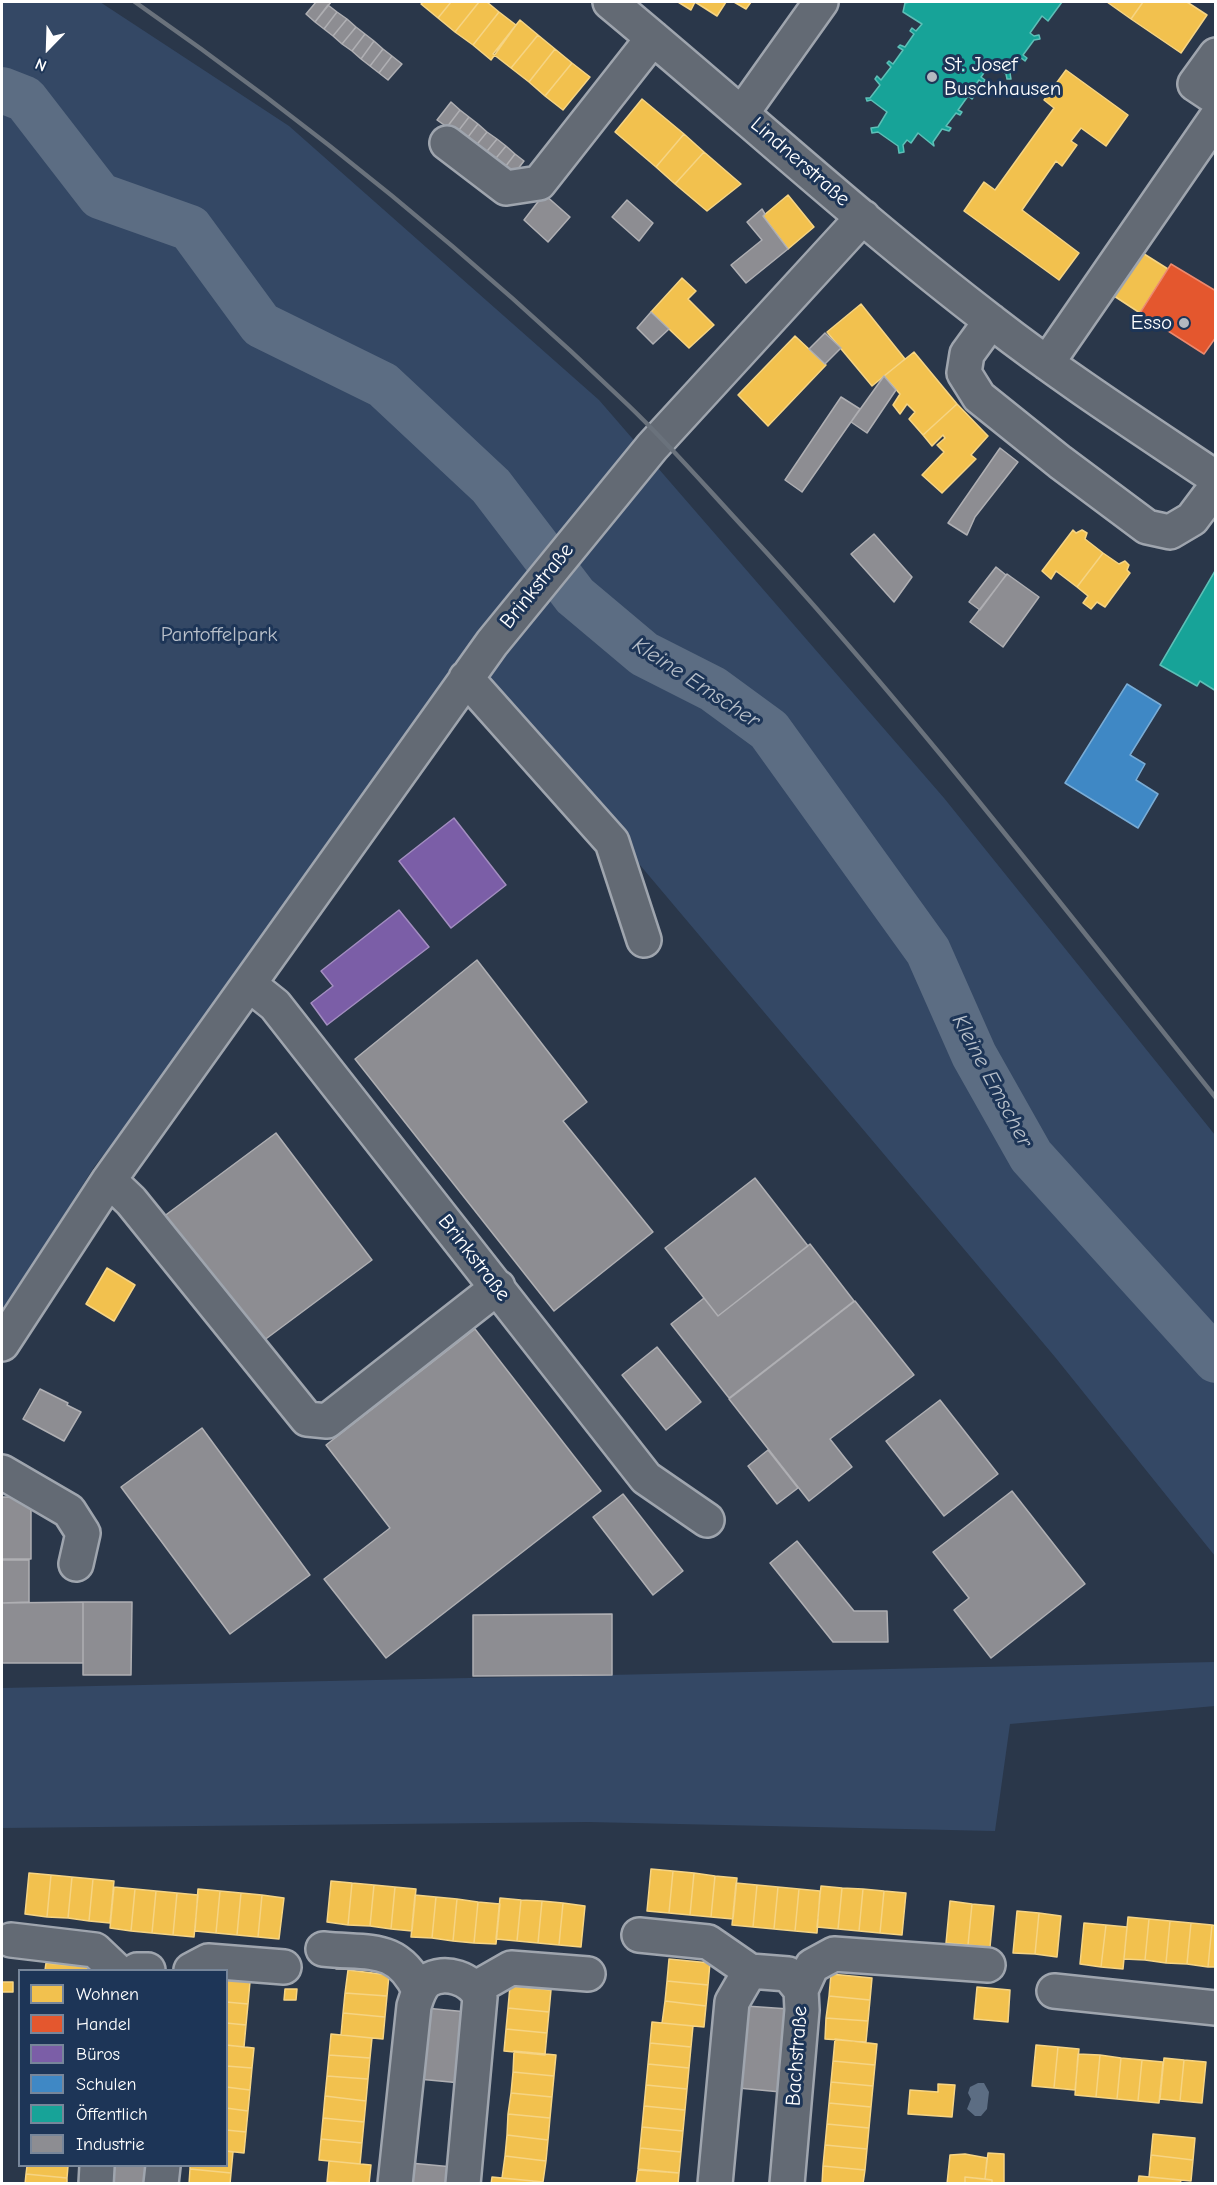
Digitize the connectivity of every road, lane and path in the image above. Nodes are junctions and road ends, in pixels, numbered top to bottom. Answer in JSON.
{"nodes":[{"id":1,"x":610,"y":2,"type":"edge"},
{"id":2,"x":821,"y":2,"type":"edge"},
{"id":3,"x":653,"y":38,"type":"junction"},
{"id":4,"x":1215,"y":55,"type":"edge"},
{"id":5,"x":1215,"y":98,"type":"edge"},
{"id":6,"x":742,"y":113,"type":"junction"},
{"id":7,"x":1215,"y":118,"type":"edge"},
{"id":8,"x":447,"y":143,"type":"dead end"},
{"id":9,"x":863,"y":217,"type":"junction"},
{"id":10,"x":991,"y":321,"type":"junction"},
{"id":11,"x":1047,"y":363,"type":"junction"},
{"id":12,"x":1215,"y":478,"type":"edge"},
{"id":13,"x":1215,"y":487,"type":"edge"},
{"id":14,"x":466,"y":678,"type":"junction"},
{"id":15,"x":644,"y":940,"type":"dead end"},
{"id":16,"x":250,"y":985,"type":"junction"},
{"id":17,"x":109,"y":1180,"type":"junction"},
{"id":18,"x":498,"y":1287,"type":"junction"},
{"id":19,"x":2,"y":1344,"type":"edge"},
{"id":20,"x":2,"y":1472,"type":"edge"},
{"id":21,"x":707,"y":1520,"type":"dead end"},
{"id":22,"x":76,"y":1564,"type":"dead end"},
{"id":23,"x":639,"y":1935,"type":"dead end"},
{"id":24,"x":11,"y":1940,"type":"dead end"},
{"id":25,"x":323,"y":1949,"type":"dead end"},
{"id":26,"x":988,"y":1965,"type":"dead end"},
{"id":27,"x":284,"y":1967,"type":"dead end"},
{"id":28,"x":114,"y":1969,"type":"edge"},
{"id":29,"x":194,"y":1969,"type":"edge"},
{"id":30,"x":750,"y":1971,"type":"junction"},
{"id":31,"x":588,"y":1974,"type":"dead end"},
{"id":32,"x":476,"y":1988,"type":"junction"},
{"id":33,"x":419,"y":1990,"type":"junction"},
{"id":34,"x":801,"y":1990,"type":"junction"},
{"id":35,"x":1054,"y":1991,"type":"dead end"},
{"id":36,"x":1215,"y":2008,"type":"edge"},
{"id":37,"x":97,"y":2167,"type":"edge"},
{"id":38,"x":163,"y":2167,"type":"edge"},
{"id":39,"x":96,"y":2184,"type":"edge"},
{"id":40,"x":161,"y":2184,"type":"edge"},
{"id":41,"x":395,"y":2184,"type":"edge"},
{"id":42,"x":463,"y":2184,"type":"edge"},
{"id":43,"x":715,"y":2184,"type":"edge"},
{"id":44,"x":787,"y":2184,"type":"edge"}],
"edges":[{"from":1,"to":3,"type":"street","name":"Lindnerstraße"},
{"from":2,"to":6,"type":"street"},
{"from":3,"to":6,"type":"street","name":"Lindnerstraße"},
{"from":3,"to":8,"type":"street"},
{"from":4,"to":5,"type":"street"},
{"from":6,"to":9,"type":"street","name":"Lindnerstraße"},
{"from":7,"to":11,"type":"street"},
{"from":9,"to":10,"type":"street","name":"Lindnerstraße"},
{"from":9,"to":14,"type":"street","name":"Brinkstraße"},
{"from":10,"to":11,"type":"street","name":"Lindnerstraße"},
{"from":10,"to":13,"type":"street"},
{"from":11,"to":12,"type":"street","name":"Lindnerstraße"},
{"from":14,"to":15,"type":"street"},
{"from":14,"to":16,"type":"street","name":"Brinkstraße"},
{"from":16,"to":17,"type":"street","name":"Brinkstraße"},
{"from":16,"to":18,"type":"street","name":"Brinkstraße"},
{"from":17,"to":18,"type":"street"},
{"from":17,"to":19,"type":"street","name":"Brinkstraße"},
{"from":18,"to":21,"type":"street","name":"Brinkstraße"},
{"from":20,"to":22,"type":"street"},
{"from":23,"to":30,"type":"street"},
{"from":24,"to":28,"type":"street"},
{"from":25,"to":33,"type":"street"},
{"from":26,"to":34,"type":"street"},
{"from":27,"to":29,"type":"street"},
{"from":30,"to":34,"type":"street","name":"Bachstraße"},
{"from":30,"to":43,"type":"street"},
{"from":31,"to":32,"type":"street"},
{"from":32,"to":33,"type":"street"},
{"from":32,"to":42,"type":"street"},
{"from":33,"to":41,"type":"street"},
{"from":34,"to":44,"type":"street","name":"Bachstraße"},
{"from":35,"to":36,"type":"street"},
{"from":37,"to":39,"type":"street"},
{"from":38,"to":40,"type":"street"}]}
